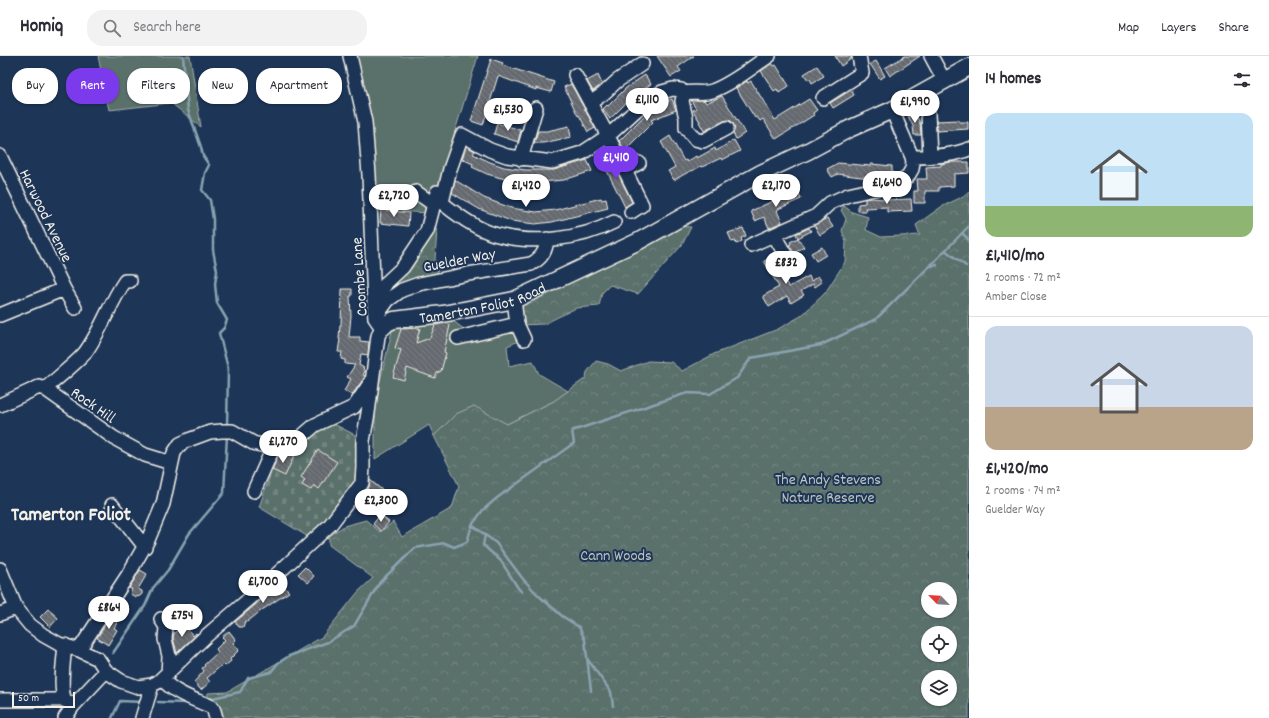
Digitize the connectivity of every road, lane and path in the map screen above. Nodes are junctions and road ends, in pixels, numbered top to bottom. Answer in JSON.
{"nodes":[{"id":1,"x":350,"y":56,"type":"edge"},
{"id":2,"x":769,"y":56,"type":"edge"},
{"id":3,"x":859,"y":56,"type":"edge"},
{"id":4,"x":931,"y":56,"type":"edge"},
{"id":5,"x":642,"y":64,"type":"dead end"},
{"id":6,"x":969,"y":67,"type":"edge"},
{"id":7,"x":575,"y":75,"type":"dead end"},
{"id":8,"x":945,"y":82,"type":"junction"},
{"id":9,"x":679,"y":90,"type":"junction"},
{"id":10,"x":822,"y":98,"type":"dead end"},
{"id":11,"x":590,"y":102,"type":"junction"},
{"id":12,"x":536,"y":108,"type":"dead end"},
{"id":13,"x":892,"y":110,"type":"junction"},
{"id":14,"x":928,"y":113,"type":"dead end"},
{"id":15,"x":727,"y":128,"type":"dead end"},
{"id":16,"x":608,"y":136,"type":"junction"},
{"id":17,"x":969,"y":149,"type":"edge"},
{"id":18,"x":0,"y":156,"type":"edge"},
{"id":19,"x":930,"y":156,"type":"junction"},
{"id":20,"x":912,"y":157,"type":"junction"},
{"id":21,"x":521,"y":159,"type":"junction"},
{"id":22,"x":639,"y":163,"type":"dead end"},
{"id":23,"x":625,"y":170,"type":"junction"},
{"id":24,"x":416,"y":192,"type":"dead end"},
{"id":25,"x":437,"y":199,"type":"junction"},
{"id":26,"x":630,"y":212,"type":"dead end"},
{"id":27,"x":614,"y":222,"type":"dead end"},
{"id":28,"x":774,"y":235,"type":"junction"},
{"id":29,"x":547,"y":240,"type":"junction"},
{"id":30,"x":751,"y":245,"type":"dead end"},
{"id":31,"x":793,"y":268,"type":"dead end"},
{"id":32,"x":380,"y":279,"type":"dead end"},
{"id":33,"x":130,"y":281,"type":"dead end"},
{"id":34,"x":64,"y":289,"type":"junction"},
{"id":35,"x":374,"y":297,"type":"junction"},
{"id":36,"x":514,"y":300,"type":"junction"},
{"id":37,"x":75,"y":308,"type":"dead end"},
{"id":38,"x":0,"y":315,"type":"edge"},
{"id":39,"x":377,"y":319,"type":"junction"},
{"id":40,"x":517,"y":324,"type":"junction"},
{"id":41,"x":458,"y":338,"type":"dead end"},
{"id":42,"x":524,"y":339,"type":"dead end"},
{"id":43,"x":372,"y":380,"type":"junction"},
{"id":44,"x":45,"y":389,"type":"junction"},
{"id":45,"x":0,"y":405,"type":"edge"},
{"id":46,"x":273,"y":448,"type":"junction"},
{"id":47,"x":171,"y":463,"type":"junction"},
{"id":48,"x":254,"y":491,"type":"dead end"},
{"id":49,"x":112,"y":505,"type":"dead end"},
{"id":50,"x":145,"y":547,"type":"junction"},
{"id":51,"x":0,"y":569,"type":"edge"},
{"id":52,"x":16,"y":608,"type":"junction"},
{"id":53,"x":0,"y":614,"type":"edge"},
{"id":54,"x":161,"y":619,"type":"dead end"},
{"id":55,"x":65,"y":645,"type":"junction"},
{"id":56,"x":79,"y":650,"type":"junction"},
{"id":57,"x":106,"y":671,"type":"junction"},
{"id":58,"x":161,"y":679,"type":"junction"},
{"id":59,"x":0,"y":700,"type":"edge"},
{"id":60,"x":69,"y":703,"type":"junction"},
{"id":61,"x":65,"y":718,"type":"edge"},
{"id":62,"x":142,"y":718,"type":"edge"},
{"id":63,"x":216,"y":718,"type":"edge"}],
"edges":[{"from":1,"to":35,"type":"street","name":"Coombe Lane"},
{"from":2,"to":9,"type":"street"},
{"from":3,"to":10,"type":"street"},
{"from":4,"to":8,"type":"street"},
{"from":5,"to":11,"type":"street"},
{"from":6,"to":8,"type":"main road","name":"Tamerton Foliot Road"},
{"from":7,"to":11,"type":"street"},
{"from":8,"to":13,"type":"main road","name":"Tamerton Foliot Road"},
{"from":9,"to":15,"type":"street"},
{"from":9,"to":16,"type":"street"},
{"from":11,"to":16,"type":"street"},
{"from":12,"to":21,"type":"street"},
{"from":13,"to":20,"type":"street"},
{"from":13,"to":36,"type":"main road","name":"Tamerton Foliot Road"},
{"from":14,"to":19,"type":"street"},
{"from":16,"to":21,"type":"street"},
{"from":16,"to":23,"type":"street"},
{"from":17,"to":19,"type":"street"},
{"from":18,"to":34,"type":"street","name":"Harwood Avenue"},
{"from":19,"to":20,"type":"street"},
{"from":20,"to":28,"type":"street"},
{"from":21,"to":25,"type":"street"},
{"from":22,"to":23,"type":"street"},
{"from":23,"to":26,"type":"street"},
{"from":24,"to":25,"type":"street","name":"Guelder Way"},
{"from":25,"to":29,"type":"street","name":"Guelder Way"},
{"from":25,"to":39,"type":"street"},
{"from":27,"to":29,"type":"street","name":"Guelder Way"},
{"from":28,"to":30,"type":"street"},
{"from":28,"to":31,"type":"street"},
{"from":29,"to":39,"type":"street","name":"Guelder Way"},
{"from":32,"to":35,"type":"street"},
{"from":33,"to":44,"type":"street"},
{"from":34,"to":37,"type":"street","name":"Harwood Avenue"},
{"from":34,"to":38,"type":"street"},
{"from":35,"to":39,"type":"street","name":"Coombe Lane"},
{"from":36,"to":39,"type":"main road","name":"Tamerton Foliot Road"},
{"from":36,"to":40,"type":"street"},
{"from":39,"to":43,"type":"street"},
{"from":40,"to":41,"type":"street"},
{"from":40,"to":42,"type":"street"},
{"from":43,"to":46,"type":"street"},
{"from":43,"to":58,"type":"street"},
{"from":44,"to":45,"type":"street"},
{"from":44,"to":47,"type":"street","name":"Rock Hill"},
{"from":46,"to":47,"type":"street"},
{"from":46,"to":48,"type":"street"},
{"from":47,"to":50,"type":"street"},
{"from":49,"to":50,"type":"street"},
{"from":50,"to":56,"type":"street"},
{"from":51,"to":52,"type":"street"},
{"from":52,"to":53,"type":"street"},
{"from":52,"to":55,"type":"street"},
{"from":54,"to":58,"type":"street"},
{"from":55,"to":56,"type":"street"},
{"from":55,"to":60,"type":"street"},
{"from":56,"to":57,"type":"street"},
{"from":57,"to":58,"type":"street"},
{"from":57,"to":60,"type":"street"},
{"from":58,"to":62,"type":"street"},
{"from":58,"to":63,"type":"street"},
{"from":59,"to":60,"type":"street"},
{"from":60,"to":61,"type":"street"}]}
